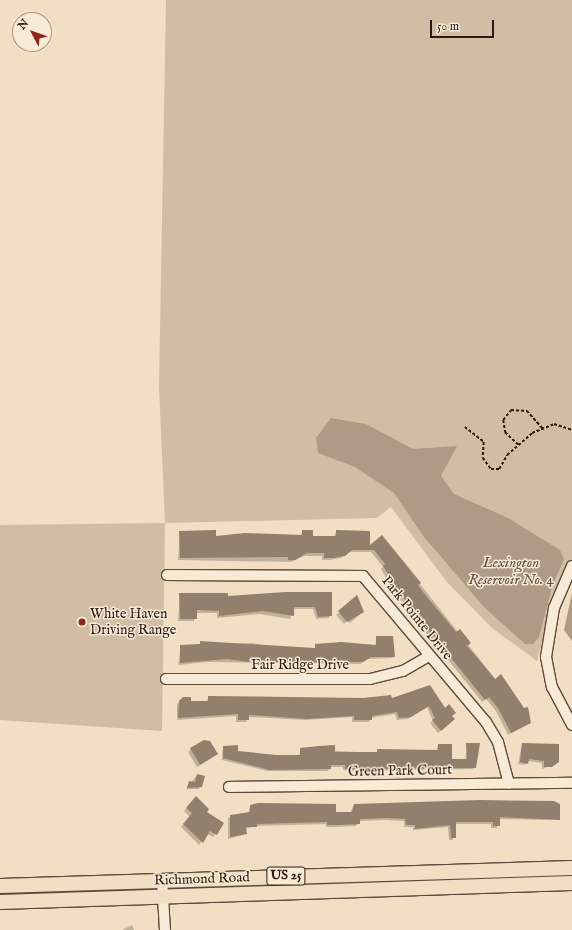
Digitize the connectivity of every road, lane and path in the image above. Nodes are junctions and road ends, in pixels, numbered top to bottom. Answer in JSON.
{"nodes":[{"id":1,"x":465,"y":427,"type":"dead end"},
{"id":2,"x":543,"y":429,"type":"junction"},
{"id":3,"x":572,"y":430,"type":"edge"},
{"id":4,"x":518,"y":445,"type":"junction"},
{"id":5,"x":572,"y":566,"type":"edge"},
{"id":6,"x":167,"y":575,"type":"dead end"},
{"id":7,"x":429,"y":656,"type":"junction"},
{"id":8,"x":166,"y":679,"type":"dead end"},
{"id":9,"x":572,"y":725,"type":"edge"},
{"id":10,"x":572,"y":783,"type":"edge"},
{"id":11,"x":509,"y":784,"type":"junction"},
{"id":12,"x":229,"y":787,"type":"dead end"},
{"id":13,"x":572,"y":868,"type":"edge"},
{"id":14,"x":162,"y":880,"type":"junction"},
{"id":15,"x":572,"y":883,"type":"edge"},
{"id":16,"x":0,"y":886,"type":"edge"},
{"id":17,"x":163,"y":895,"type":"junction"},
{"id":18,"x":0,"y":902,"type":"edge"},
{"id":19,"x":166,"y":930,"type":"edge"}],
"edges":[{"from":1,"to":4,"type":"path"},
{"from":2,"to":3,"type":"path"},
{"from":2,"to":4,"type":"path"},
{"from":2,"to":4,"type":"path"},
{"from":5,"to":9,"type":"street"},
{"from":6,"to":7,"type":"street","name":"Park Pointe Drive"},
{"from":7,"to":8,"type":"street","name":"Fair Ridge Drive"},
{"from":7,"to":11,"type":"street","name":"Park Pointe Drive"},
{"from":10,"to":11,"type":"street","name":"Green Park Court"},
{"from":11,"to":12,"type":"street","name":"Green Park Court"},
{"from":13,"to":14,"type":"highway","name":"Richmond Road","number":"US 25"},
{"from":14,"to":16,"type":"highway","name":"Richmond Road","number":"US 25"},
{"from":14,"to":17,"type":"street"},
{"from":15,"to":17,"type":"highway","name":"Richmond Road","number":"US 25"},
{"from":17,"to":18,"type":"highway","name":"Richmond Road","number":"US 25"},
{"from":17,"to":19,"type":"street"}]}
